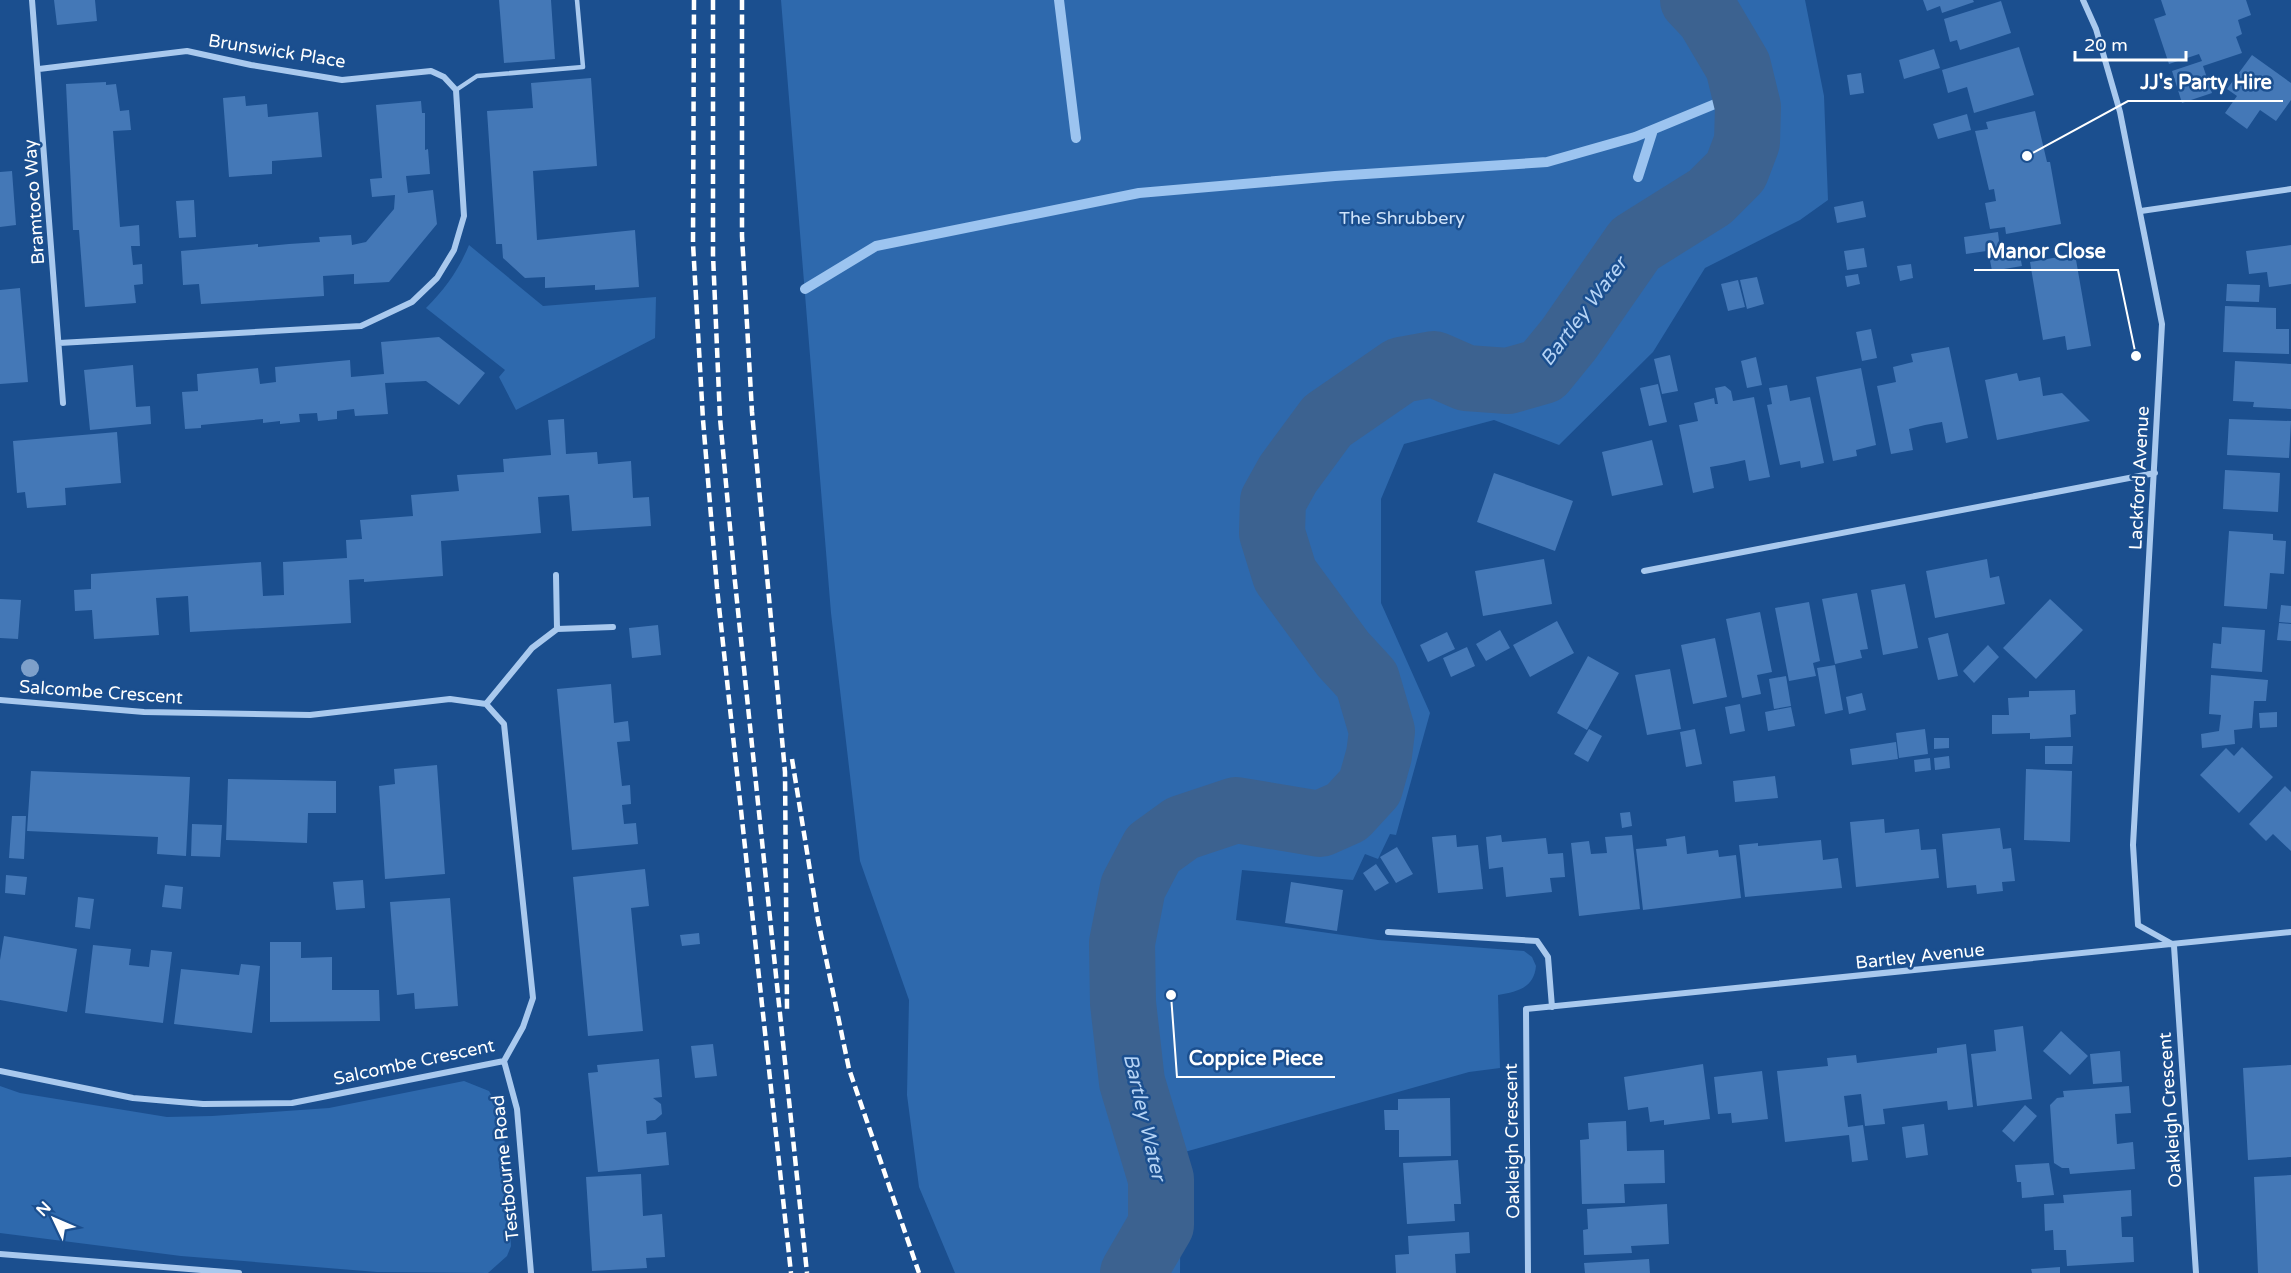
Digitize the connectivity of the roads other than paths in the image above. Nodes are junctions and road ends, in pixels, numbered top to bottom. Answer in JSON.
{"nodes":[{"id":1,"x":32,"y":0,"type":"edge"},
{"id":2,"x":577,"y":0,"type":"edge"},
{"id":3,"x":2084,"y":0,"type":"edge"},
{"id":4,"x":39,"y":69,"type":"junction"},
{"id":5,"x":456,"y":90,"type":"junction"},
{"id":6,"x":2291,"y":189,"type":"edge"},
{"id":7,"x":2141,"y":211,"type":"junction"},
{"id":8,"x":59,"y":343,"type":"junction"},
{"id":9,"x":63,"y":403,"type":"dead end"},
{"id":10,"x":2155,"y":473,"type":"junction"},
{"id":11,"x":1644,"y":571,"type":"dead end"},
{"id":12,"x":556,"y":574,"type":"dead end"},
{"id":13,"x":613,"y":627,"type":"dead end"},
{"id":14,"x":557,"y":629,"type":"junction"},
{"id":15,"x":0,"y":700,"type":"edge"},
{"id":16,"x":486,"y":704,"type":"junction"},
{"id":17,"x":1388,"y":932,"type":"dead end"},
{"id":18,"x":2291,"y":932,"type":"edge"},
{"id":19,"x":2174,"y":945,"type":"junction"},
{"id":20,"x":1552,"y":1007,"type":"junction"},
{"id":21,"x":1526,"y":1010,"type":"joint"},
{"id":22,"x":504,"y":1061,"type":"junction"},
{"id":23,"x":0,"y":1071,"type":"edge"},
{"id":24,"x":0,"y":1254,"type":"edge"},
{"id":25,"x":239,"y":1273,"type":"edge"},
{"id":26,"x":531,"y":1273,"type":"edge"},
{"id":27,"x":1528,"y":1273,"type":"edge"},
{"id":28,"x":2196,"y":1273,"type":"edge"}],
"edges":[{"from":1,"to":4,"type":"street","name":"Bramtoco Way"},
{"from":2,"to":5,"type":"lane"},
{"from":3,"to":7,"type":"street","name":"Lackford Avenue"},
{"from":4,"to":5,"type":"street","name":"Brunswick Place"},
{"from":4,"to":8,"type":"street","name":"Bramtoco Way"},
{"from":5,"to":8,"type":"street"},
{"from":6,"to":7,"type":"street"},
{"from":7,"to":10,"type":"street","name":"Lackford Avenue"},
{"from":8,"to":9,"type":"street","name":"Bramtoco Way"},
{"from":10,"to":11,"type":"street"},
{"from":10,"to":19,"type":"street","name":"Lackford Avenue"},
{"from":12,"to":14,"type":"street"},
{"from":13,"to":14,"type":"street"},
{"from":14,"to":16,"type":"street"},
{"from":15,"to":16,"type":"street","name":"Salcombe Crescent"},
{"from":16,"to":22,"type":"street","name":"Salcombe Crescent"},
{"from":17,"to":20,"type":"street"},
{"from":18,"to":19,"type":"street","name":"Bartley Avenue"},
{"from":19,"to":20,"type":"street","name":"Bartley Avenue"},
{"from":19,"to":28,"type":"street","name":"Oakleigh Crescent"},
{"from":20,"to":21,"type":"street","name":"Bartley Avenue"},
{"from":21,"to":27,"type":"street","name":"Oakleigh Crescent"},
{"from":22,"to":23,"type":"street","name":"Salcombe Crescent"},
{"from":22,"to":26,"type":"street","name":"Testbourne Road"},
{"from":24,"to":25,"type":"street"}]}
